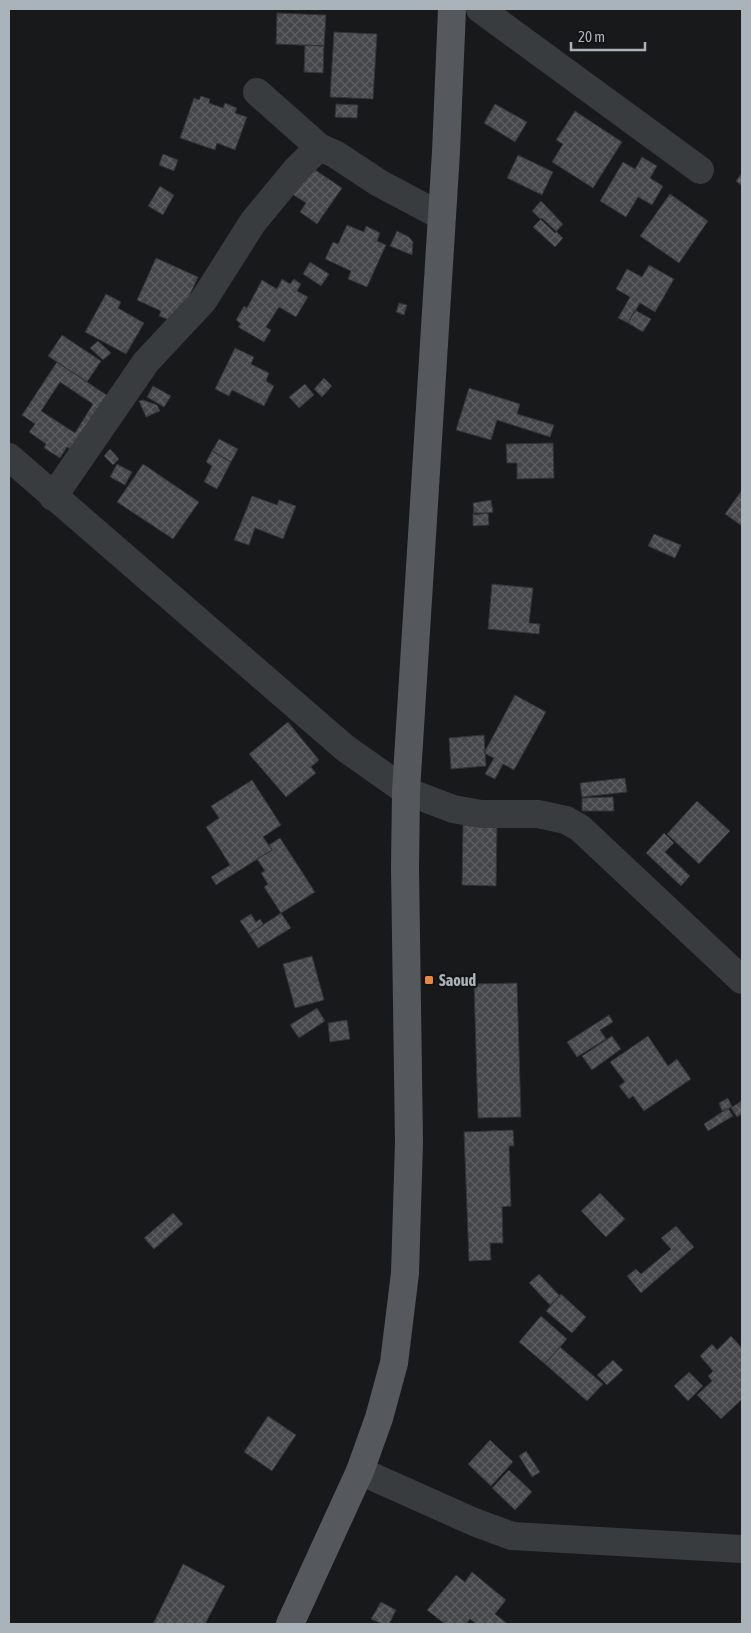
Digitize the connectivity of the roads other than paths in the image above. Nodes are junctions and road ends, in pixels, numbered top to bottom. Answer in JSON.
{"nodes":[{"id":1,"x":452,"y":9,"type":"edge"},
{"id":2,"x":480,"y":9,"type":"edge"},
{"id":3,"x":257,"y":92,"type":"dead end"},
{"id":4,"x":319,"y":147,"type":"junction"},
{"id":5,"x":700,"y":170,"type":"dead end"},
{"id":6,"x":441,"y":216,"type":"junction"},
{"id":7,"x":9,"y":457,"type":"edge"},
{"id":8,"x":53,"y":497,"type":"junction"},
{"id":9,"x":406,"y":791,"type":"junction"},
{"id":10,"x":742,"y":980,"type":"edge"},
{"id":11,"x":360,"y":1471,"type":"junction"},
{"id":12,"x":742,"y":1549,"type":"edge"},
{"id":13,"x":290,"y":1624,"type":"edge"}],
"edges":[{"from":1,"to":6,"type":"main road"},
{"from":2,"to":5,"type":"street"},
{"from":3,"to":4,"type":"street"},
{"from":4,"to":6,"type":"street"},
{"from":4,"to":8,"type":"street"},
{"from":6,"to":9,"type":"main road"},
{"from":7,"to":8,"type":"street"},
{"from":8,"to":9,"type":"street"},
{"from":9,"to":10,"type":"street"},
{"from":9,"to":11,"type":"main road"},
{"from":11,"to":12,"type":"street"},
{"from":11,"to":13,"type":"main road"}]}
